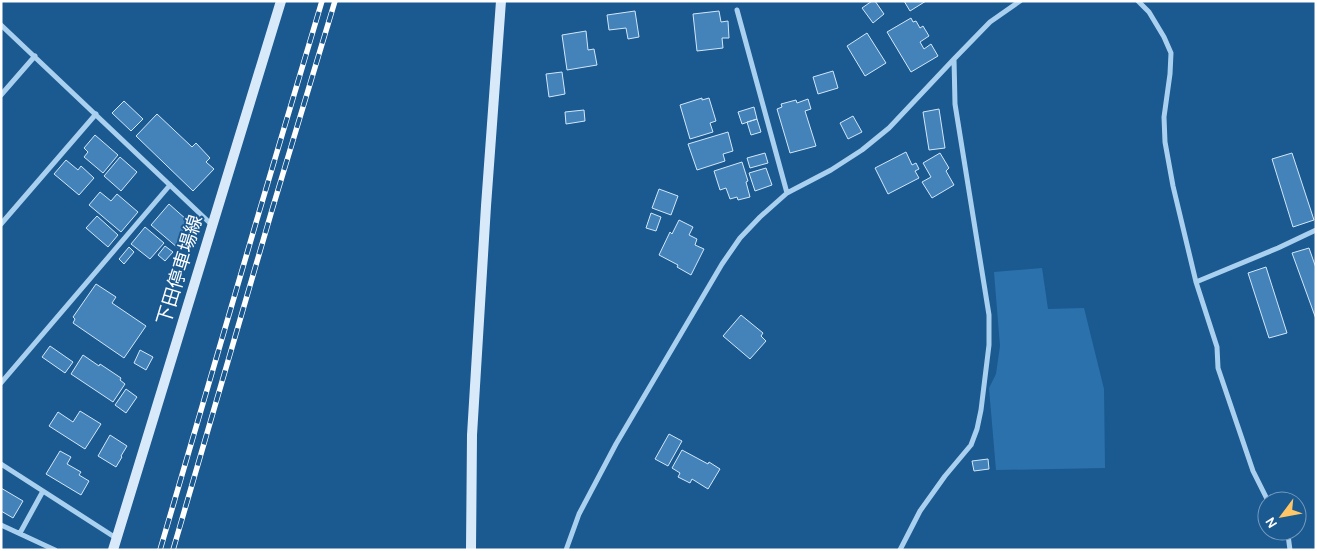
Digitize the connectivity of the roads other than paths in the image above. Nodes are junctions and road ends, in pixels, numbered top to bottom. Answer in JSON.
{"nodes":[{"id":1,"x":281,"y":1,"type":"edge"},
{"id":2,"x":501,"y":1,"type":"edge"},
{"id":3,"x":1020,"y":1,"type":"edge"},
{"id":4,"x":1138,"y":1,"type":"edge"},
{"id":5,"x":737,"y":10,"type":"dead end"},
{"id":6,"x":1,"y":25,"type":"edge"},
{"id":7,"x":35,"y":56,"type":"junction"},
{"id":8,"x":954,"y":59,"type":"junction"},
{"id":9,"x":1,"y":95,"type":"edge"},
{"id":10,"x":96,"y":114,"type":"junction"},
{"id":11,"x":170,"y":185,"type":"junction"},
{"id":12,"x":787,"y":193,"type":"junction"},
{"id":13,"x":1,"y":224,"type":"edge"},
{"id":14,"x":212,"y":226,"type":"junction"},
{"id":15,"x":1316,"y":230,"type":"edge"},
{"id":16,"x":1196,"y":282,"type":"junction"},
{"id":17,"x":1,"y":383,"type":"edge"},
{"id":18,"x":1,"y":464,"type":"edge"},
{"id":19,"x":43,"y":491,"type":"junction"},
{"id":20,"x":1263,"y":491,"type":"edge"},
{"id":21,"x":1,"y":524,"type":"edge"},
{"id":22,"x":20,"y":533,"type":"junction"},
{"id":23,"x":117,"y":538,"type":"junction"},
{"id":24,"x":55,"y":550,"type":"edge"},
{"id":25,"x":113,"y":550,"type":"edge"},
{"id":26,"x":471,"y":550,"type":"edge"},
{"id":27,"x":566,"y":550,"type":"edge"},
{"id":28,"x":900,"y":550,"type":"edge"}],
"edges":[{"from":1,"to":14,"type":"main road","name":"下田停車場線"},
{"from":2,"to":26,"type":"main road"},
{"from":3,"to":8,"type":"street"},
{"from":4,"to":16,"type":"street"},
{"from":5,"to":12,"type":"street"},
{"from":6,"to":7,"type":"street"},
{"from":7,"to":9,"type":"street"},
{"from":7,"to":10,"type":"street"},
{"from":8,"to":12,"type":"street"},
{"from":8,"to":28,"type":"street"},
{"from":10,"to":11,"type":"street"},
{"from":10,"to":13,"type":"street"},
{"from":11,"to":14,"type":"street"},
{"from":11,"to":17,"type":"street"},
{"from":12,"to":27,"type":"street"},
{"from":14,"to":23,"type":"main road","name":"下田停車場線"},
{"from":15,"to":16,"type":"street"},
{"from":16,"to":20,"type":"street"},
{"from":18,"to":19,"type":"street"},
{"from":19,"to":22,"type":"street"},
{"from":19,"to":23,"type":"street"},
{"from":21,"to":22,"type":"street"},
{"from":22,"to":24,"type":"street"},
{"from":23,"to":25,"type":"main road","name":"下田停車場線"}]}
